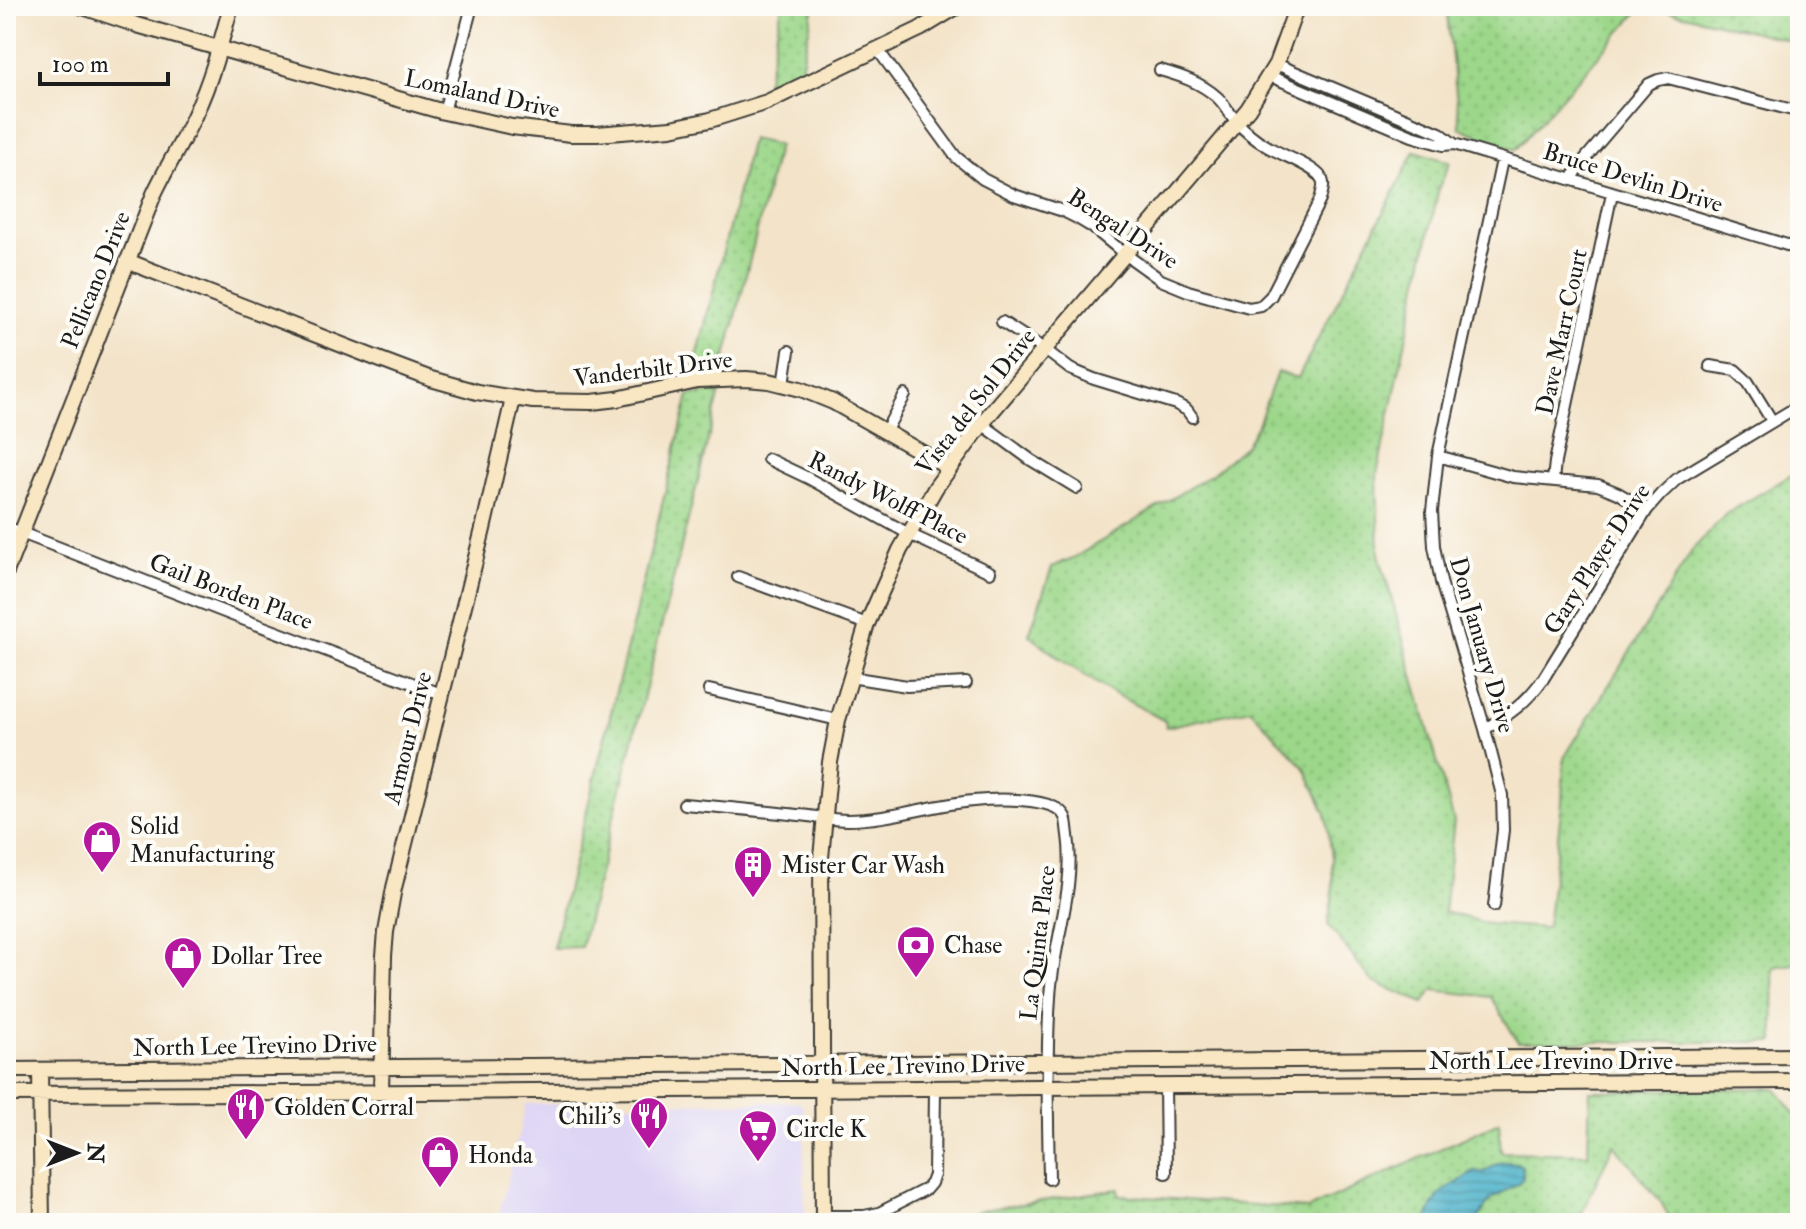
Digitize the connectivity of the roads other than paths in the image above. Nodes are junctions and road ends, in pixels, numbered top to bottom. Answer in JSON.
{"nodes":[{"id":1,"x":80,"y":6,"type":"edge"},
{"id":2,"x":231,"y":6,"type":"edge"},
{"id":3,"x":472,"y":6,"type":"edge"},
{"id":4,"x":958,"y":6,"type":"edge"},
{"id":5,"x":1297,"y":6,"type":"edge"},
{"id":6,"x":219,"y":48,"type":"junction"},
{"id":7,"x":878,"y":50,"type":"junction"},
{"id":8,"x":1160,"y":70,"type":"dead end"},
{"id":9,"x":1273,"y":70,"type":"junction"},
{"id":10,"x":444,"y":112,"type":"junction"},
{"id":11,"x":1800,"y":112,"type":"edge"},
{"id":12,"x":1237,"y":123,"type":"junction"},
{"id":13,"x":1502,"y":160,"type":"junction"},
{"id":14,"x":1572,"y":180,"type":"junction"},
{"id":15,"x":1612,"y":193,"type":"junction"},
{"id":16,"x":1800,"y":249,"type":"edge"},
{"id":17,"x":1125,"y":254,"type":"junction"},
{"id":18,"x":127,"y":261,"type":"junction"},
{"id":19,"x":1002,"y":322,"type":"dead end"},
{"id":20,"x":1044,"y":349,"type":"junction"},
{"id":21,"x":789,"y":351,"type":"dead end"},
{"id":22,"x":1710,"y":366,"type":"dead end"},
{"id":23,"x":784,"y":384,"type":"junction"},
{"id":24,"x":905,"y":395,"type":"dead end"},
{"id":25,"x":513,"y":399,"type":"junction"},
{"id":26,"x":1800,"y":405,"type":"edge"},
{"id":27,"x":1192,"y":417,"type":"dead end"},
{"id":28,"x":1772,"y":421,"type":"junction"},
{"id":29,"x":982,"y":424,"type":"junction"},
{"id":30,"x":885,"y":432,"type":"junction"},
{"id":31,"x":1438,"y":456,"type":"junction"},
{"id":32,"x":768,"y":459,"type":"dead end"},
{"id":33,"x":949,"y":468,"type":"junction"},
{"id":34,"x":1553,"y":480,"type":"junction"},
{"id":35,"x":1077,"y":488,"type":"dead end"},
{"id":36,"x":1647,"y":510,"type":"junction"},
{"id":37,"x":13,"y":530,"type":"edge"},
{"id":38,"x":909,"y":534,"type":"junction"},
{"id":39,"x":6,"y":572,"type":"edge"},
{"id":40,"x":990,"y":572,"type":"dead end"},
{"id":41,"x":738,"y":577,"type":"dead end"},
{"id":42,"x":867,"y":624,"type":"junction"},
{"id":43,"x":850,"y":677,"type":"junction"},
{"id":44,"x":966,"y":683,"type":"dead end"},
{"id":45,"x":709,"y":690,"type":"dead end"},
{"id":46,"x":441,"y":694,"type":"junction"},
{"id":47,"x":838,"y":720,"type":"junction"},
{"id":48,"x":1485,"y":729,"type":"junction"},
{"id":49,"x":684,"y":804,"type":"dead end"},
{"id":50,"x":824,"y":817,"type":"junction"},
{"id":51,"x":1494,"y":906,"type":"dead end"},
{"id":52,"x":1800,"y":1056,"type":"edge"},
{"id":53,"x":1047,"y":1061,"type":"junction"},
{"id":54,"x":822,"y":1064,"type":"junction"},
{"id":55,"x":580,"y":1065,"type":"junction"},
{"id":56,"x":382,"y":1067,"type":"junction"},
{"id":57,"x":204,"y":1069,"type":"junction"},
{"id":58,"x":6,"y":1070,"type":"edge"},
{"id":59,"x":40,"y":1070,"type":"junction"},
{"id":60,"x":1800,"y":1081,"type":"edge"},
{"id":61,"x":1165,"y":1085,"type":"junction"},
{"id":62,"x":1048,"y":1087,"type":"junction"},
{"id":63,"x":935,"y":1088,"type":"junction"},
{"id":64,"x":822,"y":1089,"type":"junction"},
{"id":65,"x":581,"y":1090,"type":"junction"},
{"id":66,"x":381,"y":1092,"type":"junction"},
{"id":67,"x":6,"y":1094,"type":"edge"},
{"id":68,"x":41,"y":1094,"type":"junction"},
{"id":69,"x":203,"y":1094,"type":"junction"},
{"id":70,"x":1166,"y":1173,"type":"dead end"},
{"id":71,"x":1049,"y":1179,"type":"dead end"},
{"id":72,"x":823,"y":1220,"type":"edge"},
{"id":73,"x":42,"y":1223,"type":"edge"}],
"edges":[{"from":1,"to":6,"type":"main road","name":"Lomaland Drive"},
{"from":2,"to":6,"type":"main road","name":"Pellicano Drive"},
{"from":3,"to":10,"type":"street"},
{"from":4,"to":7,"type":"main road","name":"Lomaland Drive"},
{"from":5,"to":9,"type":"main road","name":"Vista del Sol Drive"},
{"from":6,"to":10,"type":"main road","name":"Lomaland Drive"},
{"from":6,"to":18,"type":"main road","name":"Pellicano Drive"},
{"from":7,"to":10,"type":"main road","name":"Lomaland Drive"},
{"from":7,"to":17,"type":"street","name":"Bengal Drive"},
{"from":8,"to":12,"type":"street","name":"Bengal Drive"},
{"from":9,"to":12,"type":"main road","name":"Vista del Sol Drive"},
{"from":9,"to":13,"type":"street","name":"Bruce Devlin Drive"},
{"from":11,"to":14,"type":"street"},
{"from":12,"to":17,"type":"main road","name":"Vista del Sol Drive"},
{"from":12,"to":17,"type":"street","name":"Bengal Drive"},
{"from":13,"to":14,"type":"street","name":"Bruce Devlin Drive"},
{"from":13,"to":31,"type":"street","name":"Don January Drive"},
{"from":14,"to":15,"type":"street","name":"Bruce Devlin Drive"},
{"from":15,"to":16,"type":"street","name":"Bruce Devlin Drive"},
{"from":15,"to":34,"type":"street","name":"Dave Marr Court"},
{"from":17,"to":20,"type":"main road","name":"Vista del Sol Drive"},
{"from":18,"to":25,"type":"main road","name":"Vanderbilt Drive"},
{"from":18,"to":37,"type":"main road","name":"Pellicano Drive"},
{"from":19,"to":20,"type":"street"},
{"from":20,"to":27,"type":"street"},
{"from":20,"to":29,"type":"main road","name":"Vista del Sol Drive"},
{"from":21,"to":23,"type":"street"},
{"from":22,"to":28,"type":"street"},
{"from":23,"to":25,"type":"main road","name":"Vanderbilt Drive"},
{"from":23,"to":30,"type":"main road","name":"Vanderbilt Drive"},
{"from":24,"to":30,"type":"street"},
{"from":25,"to":46,"type":"main road","name":"Armour Drive"},
{"from":26,"to":28,"type":"street","name":"Gary Player Drive"},
{"from":28,"to":36,"type":"street","name":"Gary Player Drive"},
{"from":29,"to":33,"type":"main road","name":"Vista del Sol Drive"},
{"from":29,"to":35,"type":"street"},
{"from":30,"to":33,"type":"main road","name":"Vanderbilt Drive"},
{"from":31,"to":34,"type":"street"},
{"from":31,"to":48,"type":"street","name":"Don January Drive"},
{"from":32,"to":38,"type":"street","name":"Randy Wolff Place"},
{"from":33,"to":38,"type":"main road","name":"Vista del Sol Drive"},
{"from":34,"to":36,"type":"street"},
{"from":36,"to":48,"type":"street","name":"Gary Player Drive"},
{"from":37,"to":39,"type":"main road","name":"Pellicano Drive"},
{"from":37,"to":46,"type":"street","name":"Gail Borden Place"},
{"from":38,"to":40,"type":"street","name":"Randy Wolff Place"},
{"from":38,"to":42,"type":"main road","name":"Vista del Sol Drive"},
{"from":41,"to":42,"type":"street"},
{"from":42,"to":43,"type":"main road","name":"Vista del Sol Drive"},
{"from":43,"to":44,"type":"street"},
{"from":43,"to":47,"type":"main road","name":"Vista del Sol Drive"},
{"from":45,"to":47,"type":"street"},
{"from":46,"to":56,"type":"main road","name":"Armour Drive"},
{"from":47,"to":50,"type":"main road","name":"Vista del Sol Drive"},
{"from":48,"to":51,"type":"street","name":"Don January Drive"},
{"from":49,"to":50,"type":"street"},
{"from":50,"to":53,"type":"street","name":"La Quinta Place"},
{"from":50,"to":54,"type":"main road","name":"Vista del Sol Drive"},
{"from":52,"to":53,"type":"main road","name":"North Lee Trevino Drive"},
{"from":53,"to":54,"type":"main road","name":"North Lee Trevino Drive"},
{"from":53,"to":62,"type":"street","name":"La Quinta Place"},
{"from":54,"to":55,"type":"main road","name":"North Lee Trevino Drive"},
{"from":54,"to":64,"type":"main road","name":"Vista del Sol Drive"},
{"from":55,"to":56,"type":"main road","name":"North Lee Trevino Drive"},
{"from":55,"to":65,"type":"main road"},
{"from":56,"to":57,"type":"main road","name":"North Lee Trevino Drive"},
{"from":56,"to":66,"type":"main road","name":"Armour Drive"},
{"from":57,"to":59,"type":"main road","name":"North Lee Trevino Drive"},
{"from":57,"to":69,"type":"main road"},
{"from":58,"to":59,"type":"main road","name":"North Lee Trevino Drive"},
{"from":59,"to":68,"type":"main road"},
{"from":60,"to":61,"type":"main road","name":"North Lee Trevino Drive"},
{"from":61,"to":62,"type":"main road","name":"North Lee Trevino Drive"},
{"from":61,"to":70,"type":"street"},
{"from":62,"to":63,"type":"main road","name":"North Lee Trevino Drive"},
{"from":62,"to":71,"type":"street","name":"La Quinta Place"},
{"from":63,"to":64,"type":"main road","name":"North Lee Trevino Drive"},
{"from":63,"to":72,"type":"street"},
{"from":64,"to":65,"type":"main road","name":"North Lee Trevino Drive"},
{"from":64,"to":72,"type":"main road","name":"Vista del Sol Drive"},
{"from":65,"to":66,"type":"main road","name":"North Lee Trevino Drive"},
{"from":66,"to":69,"type":"main road","name":"North Lee Trevino Drive"},
{"from":67,"to":68,"type":"main road","name":"North Lee Trevino Drive"},
{"from":68,"to":69,"type":"main road","name":"North Lee Trevino Drive"},
{"from":68,"to":73,"type":"main road"}]}
